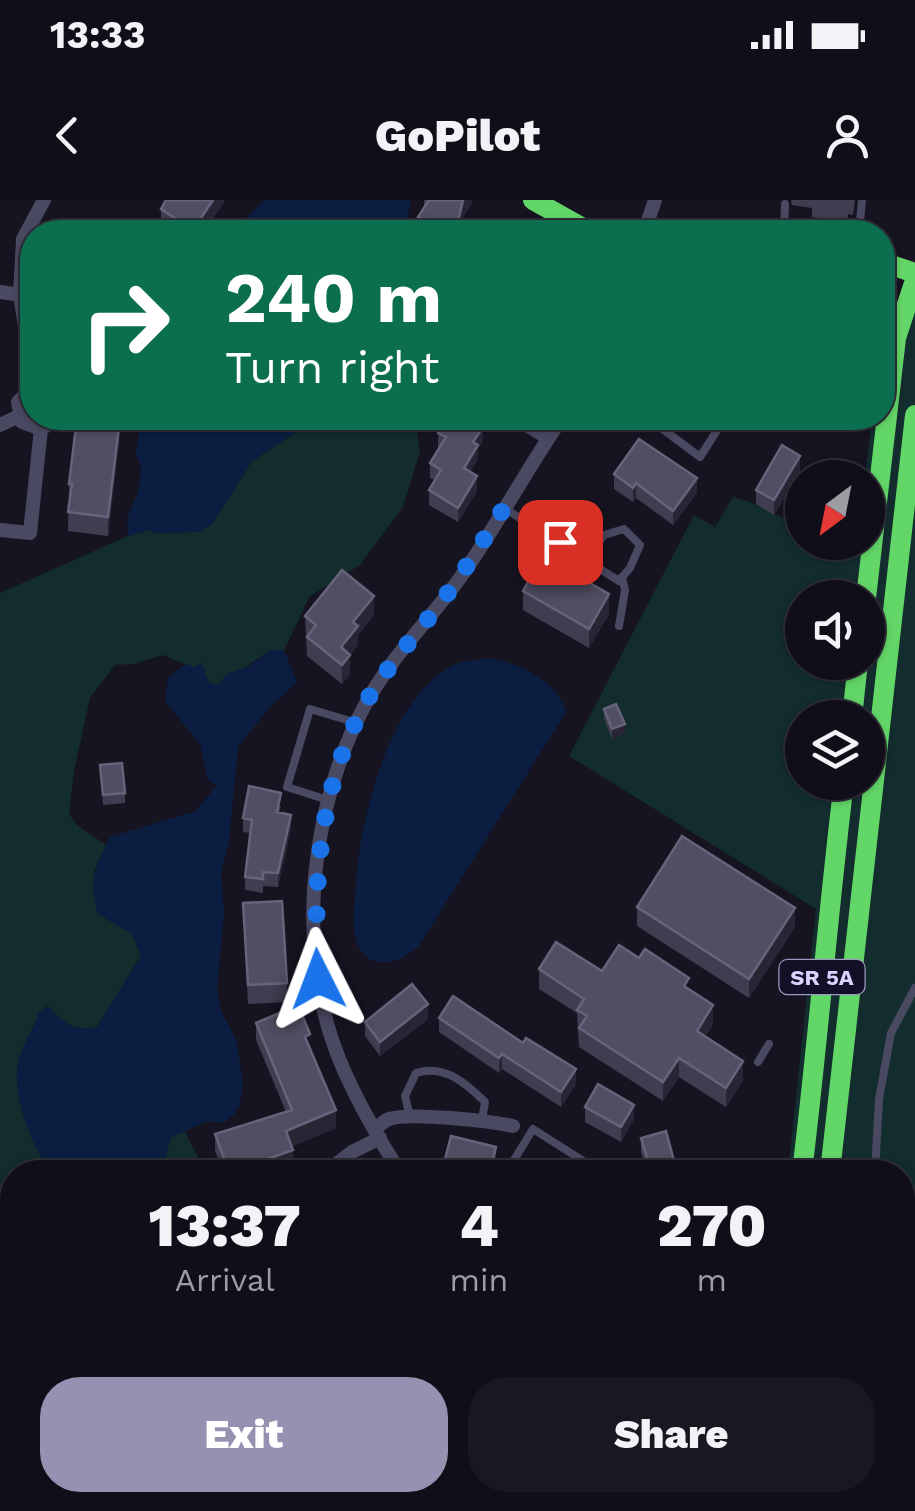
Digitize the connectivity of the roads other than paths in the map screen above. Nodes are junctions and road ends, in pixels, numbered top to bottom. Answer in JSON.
{"nodes":[{"id":1,"x":532,"y":200,"type":"edge"},
{"id":2,"x":785,"y":204,"type":"dead end"},
{"id":3,"x":568,"y":220,"type":"edge"},
{"id":4,"x":784,"y":220,"type":"edge"},
{"id":5,"x":915,"y":280,"type":"edge"},
{"id":6,"x":0,"y":292,"type":"edge"},
{"id":7,"x":20,"y":296,"type":"edge"},
{"id":8,"x":895,"y":347,"type":"edge"},
{"id":9,"x":20,"y":400,"type":"edge"},
{"id":10,"x":915,"y":415,"type":"edge"},
{"id":11,"x":19,"y":416,"type":"joint"},
{"id":12,"x":0,"y":425,"type":"edge"},
{"id":13,"x":41,"y":430,"type":"edge"},
{"id":14,"x":535,"y":430,"type":"edge"},
{"id":15,"x":554,"y":430,"type":"edge"},
{"id":16,"x":664,"y":430,"type":"edge"},
{"id":17,"x":717,"y":430,"type":"edge"},
{"id":18,"x":885,"y":430,"type":"edge"},
{"id":19,"x":548,"y":438,"type":"junction"},
{"id":20,"x":504,"y":508,"type":"junction"},
{"id":21,"x":0,"y":530,"type":"edge"},
{"id":22,"x":587,"y":559,"type":"junction"},
{"id":23,"x":622,"y":578,"type":"junction"},
{"id":24,"x":868,"y":580,"type":"edge"},
{"id":25,"x":619,"y":626,"type":"dead end"},
{"id":26,"x":357,"y":723,"type":"junction"},
{"id":27,"x":328,"y":800,"type":"junction"},
{"id":28,"x":842,"y":800,"type":"edge"},
{"id":29,"x":827,"y":916,"type":"junction"},
{"id":30,"x":854,"y":956,"type":"junction"},
{"id":31,"x":915,"y":988,"type":"edge"},
{"id":32,"x":768,"y":1044,"type":"dead end"},
{"id":33,"x":758,"y":1062,"type":"dead end"},
{"id":34,"x":410,"y":1118,"type":"junction"},
{"id":35,"x":482,"y":1120,"type":"junction"},
{"id":36,"x":514,"y":1126,"type":"dead end"},
{"id":37,"x":378,"y":1134,"type":"junction"},
{"id":38,"x":342,"y":1160,"type":"edge"},
{"id":39,"x":393,"y":1160,"type":"edge"},
{"id":40,"x":514,"y":1160,"type":"edge"},
{"id":41,"x":582,"y":1160,"type":"edge"},
{"id":42,"x":803,"y":1160,"type":"edge"},
{"id":43,"x":831,"y":1160,"type":"edge"},
{"id":44,"x":876,"y":1160,"type":"edge"}],
"edges":[{"from":1,"to":3,"type":"main road"},
{"from":2,"to":4,"type":"lane"},
{"from":5,"to":8,"type":"main road"},
{"from":6,"to":7,"type":"street"},
{"from":9,"to":11,"type":"street"},
{"from":10,"to":30,"type":"main road","number":"SR 5A"},
{"from":11,"to":12,"type":"street"},
{"from":13,"to":21,"type":"street"},
{"from":14,"to":19,"type":"street"},
{"from":15,"to":19,"type":"street"},
{"from":16,"to":17,"type":"lane"},
{"from":18,"to":24,"type":"main road"},
{"from":19,"to":20,"type":"street"},
{"from":20,"to":22,"type":"lane"},
{"from":20,"to":26,"type":"street"},
{"from":22,"to":23,"type":"lane"},
{"from":22,"to":23,"type":"lane"},
{"from":23,"to":25,"type":"lane"},
{"from":26,"to":27,"type":"street"},
{"from":26,"to":27,"type":"lane"},
{"from":27,"to":37,"type":"street"},
{"from":28,"to":29,"type":"main road","number":"SR 5A"},
{"from":29,"to":30,"type":"main road"},
{"from":29,"to":42,"type":"main road","number":"SR 5A"},
{"from":30,"to":43,"type":"main road","number":"SR 5A"},
{"from":31,"to":44,"type":"lane"},
{"from":32,"to":33,"type":"lane"},
{"from":34,"to":35,"type":"street"},
{"from":34,"to":35,"type":"lane"},
{"from":34,"to":37,"type":"street"},
{"from":35,"to":36,"type":"street"},
{"from":37,"to":38,"type":"street"},
{"from":37,"to":39,"type":"street"},
{"from":40,"to":41,"type":"lane"}]}
